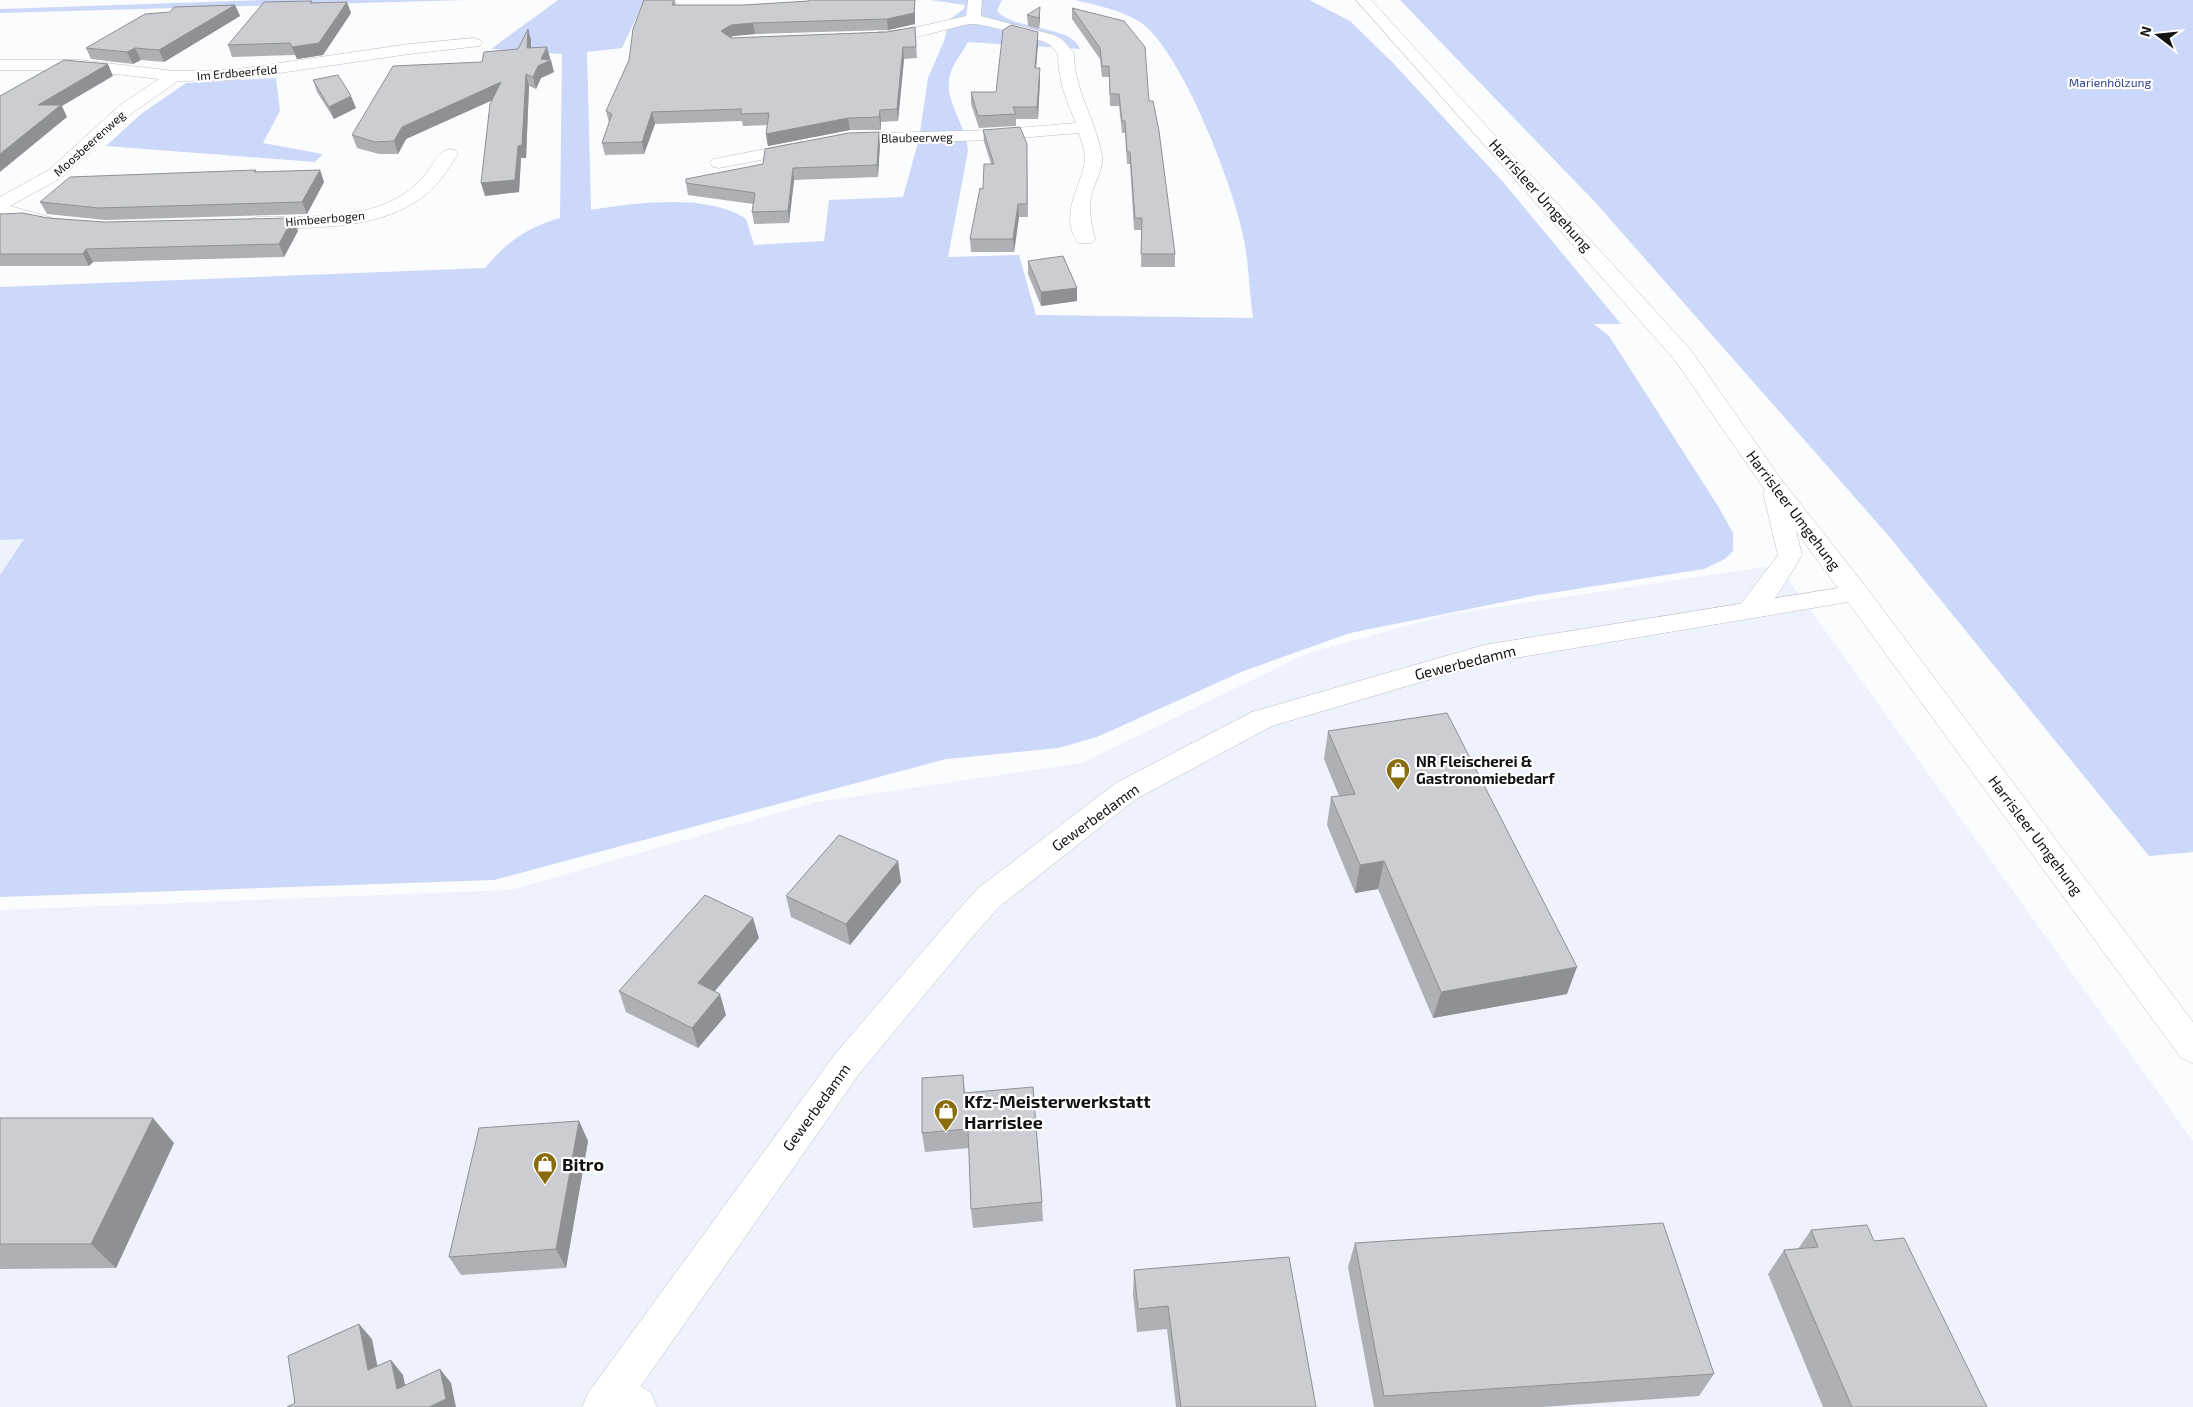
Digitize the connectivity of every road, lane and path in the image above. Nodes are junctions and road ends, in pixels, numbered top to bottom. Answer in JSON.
{"nodes":[{"id":1,"x":975,"y":0,"type":"edge"},
{"id":2,"x":1363,"y":0,"type":"edge"},
{"id":3,"x":973,"y":19,"type":"junction"},
{"id":4,"x":865,"y":38,"type":"edge"},
{"id":5,"x":474,"y":43,"type":"dead end"},
{"id":6,"x":0,"y":65,"type":"edge"},
{"id":7,"x":174,"y":76,"type":"junction"},
{"id":8,"x":1086,"y":127,"type":"junction"},
{"id":9,"x":448,"y":154,"type":"dead end"},
{"id":10,"x":719,"y":163,"type":"dead end"},
{"id":11,"x":0,"y":204,"type":"edge"},
{"id":12,"x":0,"y":209,"type":"edge"},
{"id":13,"x":243,"y":224,"type":"edge"},
{"id":14,"x":66,"y":225,"type":"edge"},
{"id":15,"x":1085,"y":239,"type":"dead end"},
{"id":16,"x":1773,"y":484,"type":"junction"},
{"id":17,"x":1857,"y":593,"type":"junction"},
{"id":18,"x":1750,"y":609,"type":"junction"},
{"id":19,"x":2193,"y":1048,"type":"edge"},
{"id":20,"x":618,"y":1402,"type":"edge"}],
"edges":[{"from":1,"to":3,"type":"street"},
{"from":2,"to":16,"type":"street","name":"Harrisleer Umgehung"},
{"from":3,"to":4,"type":"street"},
{"from":3,"to":8,"type":"street"},
{"from":5,"to":7,"type":"street","name":"Im Erdbeerfeld"},
{"from":6,"to":7,"type":"street","name":"Im Erdbeerfeld"},
{"from":7,"to":11,"type":"street","name":"Moosbeerenweg"},
{"from":8,"to":10,"type":"street","name":"Blaubeerweg"},
{"from":8,"to":15,"type":"street"},
{"from":9,"to":13,"type":"street","name":"Himbeerbogen"},
{"from":12,"to":14,"type":"street"},
{"from":16,"to":17,"type":"street","name":"Harrisleer Umgehung"},
{"from":16,"to":18,"type":"street"},
{"from":17,"to":18,"type":"street","name":"Gewerbedamm"},
{"from":17,"to":19,"type":"street","name":"Harrisleer Umgehung"},
{"from":18,"to":20,"type":"street","name":"Gewerbedamm"}]}
